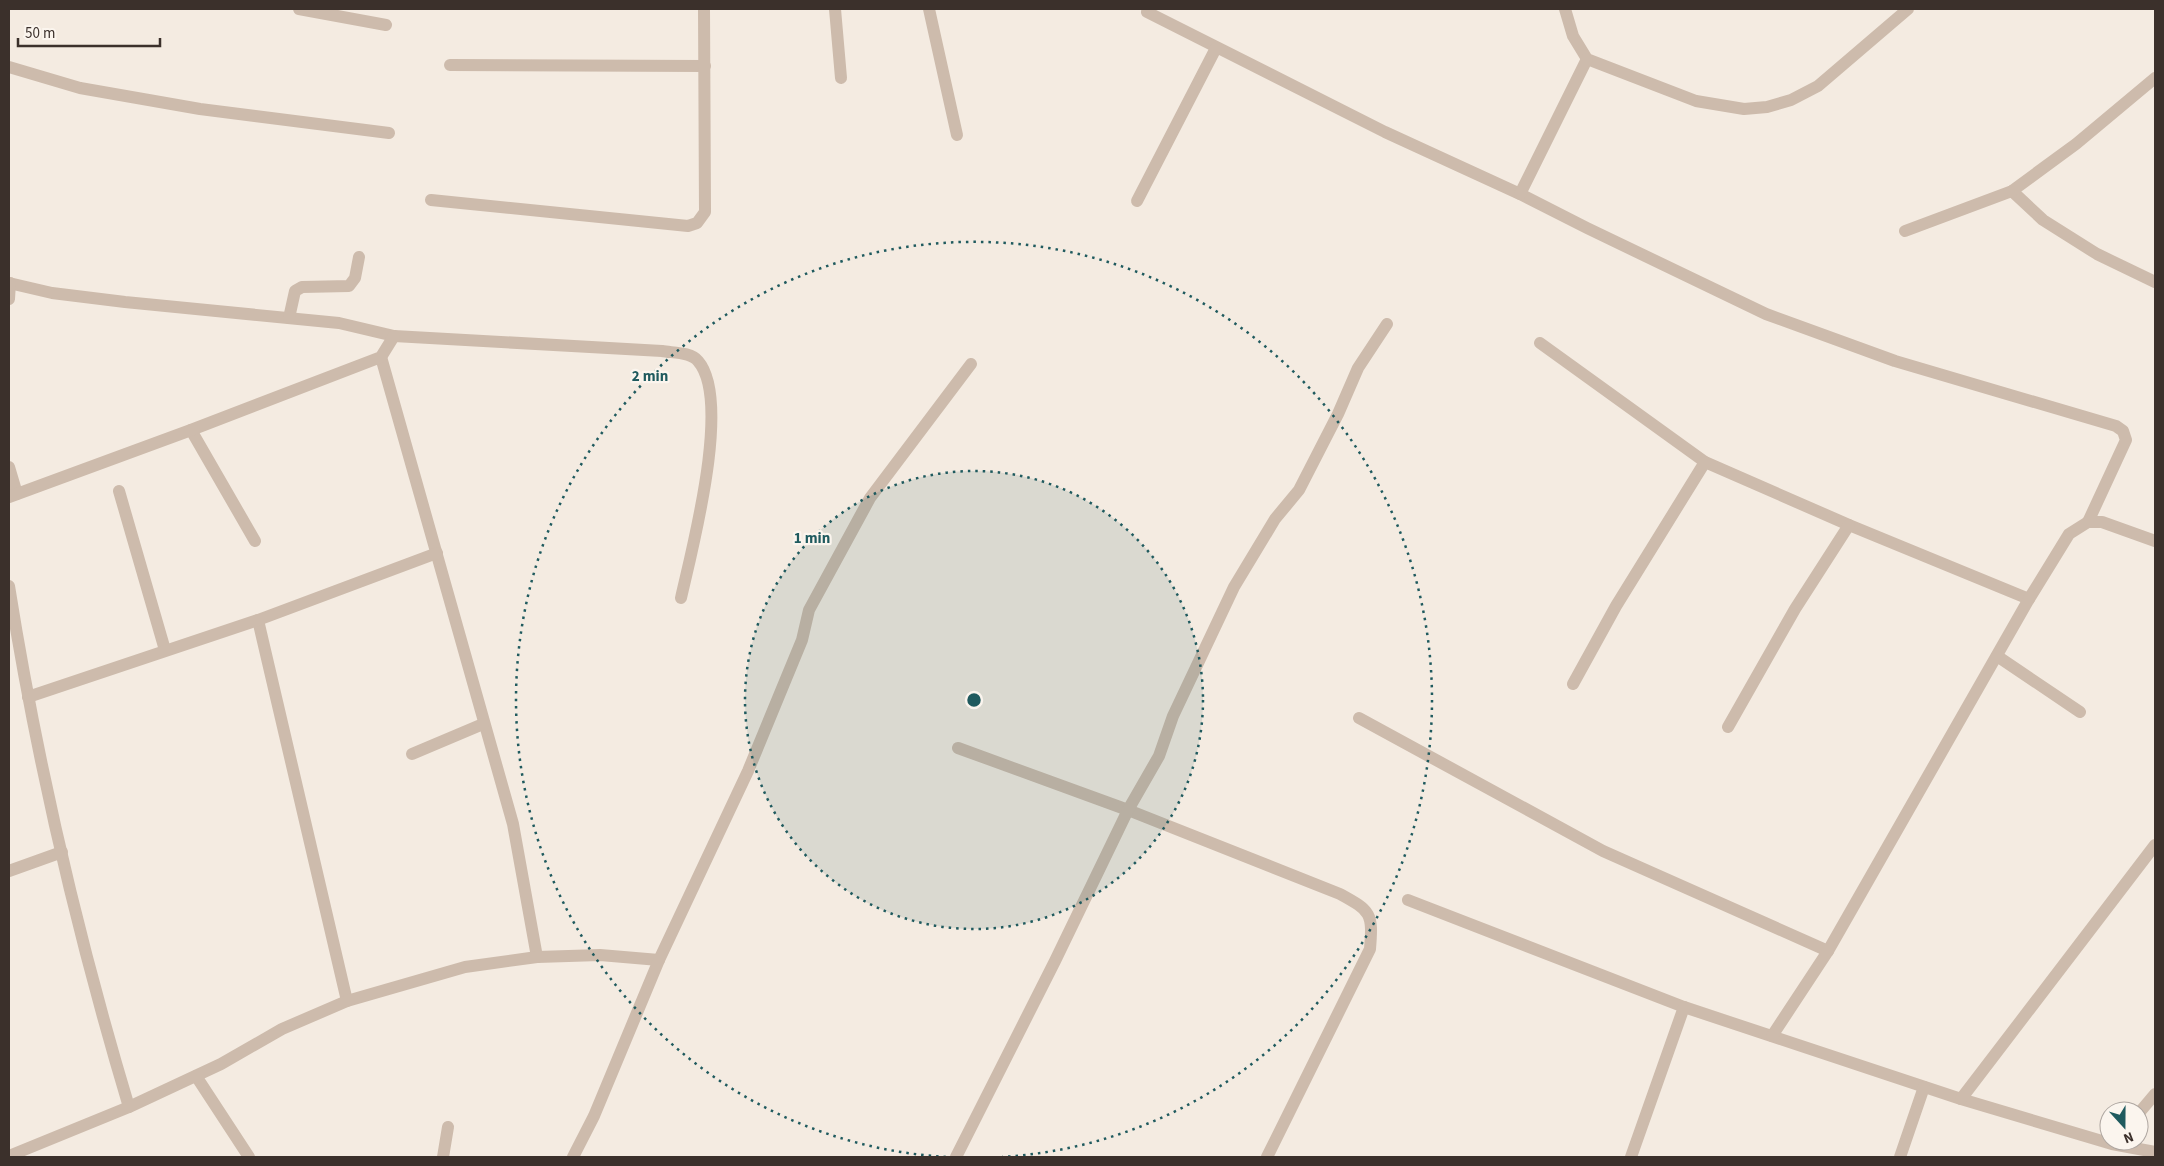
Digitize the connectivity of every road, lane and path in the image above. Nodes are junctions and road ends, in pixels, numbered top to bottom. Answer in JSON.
{"nodes":[{"id":1,"x":299,"y":9,"type":"edge"},
{"id":2,"x":704,"y":9,"type":"edge"},
{"id":3,"x":835,"y":9,"type":"edge"},
{"id":4,"x":929,"y":9,"type":"edge"},
{"id":5,"x":1565,"y":9,"type":"edge"},
{"id":6,"x":1908,"y":9,"type":"edge"},
{"id":7,"x":1147,"y":12,"type":"dead end"},
{"id":8,"x":386,"y":25,"type":"dead end"},
{"id":9,"x":1216,"y":48,"type":"junction"},
{"id":10,"x":1587,"y":59,"type":"junction"},
{"id":11,"x":450,"y":65,"type":"dead end"},
{"id":12,"x":705,"y":66,"type":"junction"},
{"id":13,"x":9,"y":67,"type":"edge"},
{"id":14,"x":841,"y":78,"type":"dead end"},
{"id":15,"x":2155,"y":78,"type":"edge"},
{"id":16,"x":389,"y":133,"type":"dead end"},
{"id":17,"x":957,"y":135,"type":"dead end"},
{"id":18,"x":2012,"y":191,"type":"junction"},
{"id":19,"x":1520,"y":194,"type":"junction"},
{"id":20,"x":431,"y":200,"type":"dead end"},
{"id":21,"x":1137,"y":201,"type":"dead end"},
{"id":22,"x":1905,"y":231,"type":"dead end"},
{"id":23,"x":359,"y":257,"type":"dead end"},
{"id":24,"x":2155,"y":282,"type":"edge"},
{"id":25,"x":9,"y":283,"type":"edge"},
{"id":26,"x":9,"y":299,"type":"edge"},
{"id":27,"x":289,"y":318,"type":"junction"},
{"id":28,"x":1388,"y":324,"type":"dead end"},
{"id":29,"x":394,"y":336,"type":"junction"},
{"id":30,"x":1540,"y":344,"type":"dead end"},
{"id":31,"x":381,"y":357,"type":"junction"},
{"id":32,"x":972,"y":364,"type":"dead end"},
{"id":33,"x":191,"y":430,"type":"junction"},
{"id":34,"x":1706,"y":462,"type":"junction"},
{"id":35,"x":9,"y":467,"type":"edge"},
{"id":36,"x":120,"y":491,"type":"dead end"},
{"id":37,"x":13,"y":495,"type":"edge"},
{"id":38,"x":2088,"y":522,"type":"junction"},
{"id":39,"x":1849,"y":525,"type":"junction"},
{"id":40,"x":255,"y":541,"type":"dead end"},
{"id":41,"x":2155,"y":541,"type":"edge"},
{"id":42,"x":437,"y":553,"type":"junction"},
{"id":43,"x":9,"y":586,"type":"edge"},
{"id":44,"x":682,"y":598,"type":"dead end"},
{"id":45,"x":2029,"y":599,"type":"junction"},
{"id":46,"x":258,"y":620,"type":"junction"},
{"id":47,"x":13,"y":633,"type":"edge"},
{"id":48,"x":165,"y":650,"type":"junction"},
{"id":49,"x":1997,"y":656,"type":"junction"},
{"id":50,"x":1574,"y":684,"type":"dead end"},
{"id":51,"x":28,"y":697,"type":"junction"},
{"id":52,"x":2080,"y":712,"type":"dead end"},
{"id":53,"x":1359,"y":718,"type":"dead end"},
{"id":54,"x":484,"y":724,"type":"junction"},
{"id":55,"x":1728,"y":726,"type":"dead end"},
{"id":56,"x":958,"y":748,"type":"dead end"},
{"id":57,"x":412,"y":754,"type":"dead end"},
{"id":58,"x":1128,"y":810,"type":"junction"},
{"id":59,"x":2155,"y":845,"type":"edge"},
{"id":60,"x":62,"y":852,"type":"junction"},
{"id":61,"x":9,"y":871,"type":"edge"},
{"id":62,"x":1408,"y":900,"type":"dead end"},
{"id":63,"x":1828,"y":951,"type":"junction"},
{"id":64,"x":538,"y":957,"type":"junction"},
{"id":65,"x":659,"y":960,"type":"junction"},
{"id":66,"x":347,"y":1001,"type":"junction"},
{"id":67,"x":1684,"y":1007,"type":"junction"},
{"id":68,"x":1772,"y":1036,"type":"junction"},
{"id":69,"x":196,"y":1076,"type":"junction"},
{"id":70,"x":1924,"y":1087,"type":"junction"},
{"id":71,"x":1961,"y":1099,"type":"junction"},
{"id":72,"x":129,"y":1107,"type":"junction"},
{"id":73,"x":448,"y":1127,"type":"dead end"},
{"id":74,"x":2099,"y":1139,"type":"edge"},
{"id":75,"x":9,"y":1156,"type":"edge"},
{"id":76,"x":249,"y":1157,"type":"edge"},
{"id":77,"x":444,"y":1157,"type":"edge"},
{"id":78,"x":572,"y":1157,"type":"edge"},
{"id":79,"x":956,"y":1157,"type":"edge"},
{"id":80,"x":1267,"y":1157,"type":"edge"},
{"id":81,"x":1631,"y":1157,"type":"edge"},
{"id":82,"x":1900,"y":1157,"type":"edge"}],
"edges":[{"from":1,"to":8,"type":"street"},
{"from":2,"to":12,"type":"street"},
{"from":3,"to":14,"type":"street"},
{"from":4,"to":17,"type":"street"},
{"from":5,"to":10,"type":"street"},
{"from":6,"to":10,"type":"street"},
{"from":7,"to":9,"type":"street"},
{"from":9,"to":19,"type":"street"},
{"from":9,"to":21,"type":"street"},
{"from":10,"to":19,"type":"street"},
{"from":11,"to":12,"type":"street"},
{"from":12,"to":20,"type":"street"},
{"from":13,"to":16,"type":"street"},
{"from":15,"to":18,"type":"street"},
{"from":18,"to":22,"type":"street"},
{"from":18,"to":24,"type":"street"},
{"from":19,"to":38,"type":"street"},
{"from":23,"to":27,"type":"street"},
{"from":25,"to":26,"type":"street"},
{"from":25,"to":27,"type":"street"},
{"from":27,"to":29,"type":"street"},
{"from":28,"to":58,"type":"street"},
{"from":29,"to":31,"type":"street"},
{"from":29,"to":44,"type":"street"},
{"from":30,"to":34,"type":"street"},
{"from":31,"to":33,"type":"street"},
{"from":31,"to":42,"type":"street"},
{"from":32,"to":65,"type":"street"},
{"from":33,"to":37,"type":"street"},
{"from":33,"to":40,"type":"street"},
{"from":34,"to":39,"type":"street"},
{"from":34,"to":50,"type":"street"},
{"from":35,"to":37,"type":"street"},
{"from":36,"to":48,"type":"street"},
{"from":38,"to":41,"type":"street"},
{"from":38,"to":45,"type":"street"},
{"from":39,"to":45,"type":"street"},
{"from":39,"to":55,"type":"street"},
{"from":42,"to":46,"type":"street"},
{"from":42,"to":54,"type":"street"},
{"from":43,"to":47,"type":"street"},
{"from":45,"to":49,"type":"street"},
{"from":46,"to":48,"type":"street"},
{"from":46,"to":66,"type":"street"},
{"from":47,"to":51,"type":"street"},
{"from":48,"to":51,"type":"street"},
{"from":49,"to":52,"type":"street"},
{"from":49,"to":63,"type":"street"},
{"from":51,"to":60,"type":"street"},
{"from":53,"to":63,"type":"street"},
{"from":54,"to":57,"type":"street"},
{"from":54,"to":64,"type":"street"},
{"from":56,"to":58,"type":"street"},
{"from":58,"to":79,"type":"street"},
{"from":58,"to":80,"type":"street"},
{"from":59,"to":71,"type":"street"},
{"from":60,"to":61,"type":"street"},
{"from":60,"to":72,"type":"street"},
{"from":62,"to":67,"type":"street"},
{"from":63,"to":68,"type":"street"},
{"from":64,"to":65,"type":"street"},
{"from":64,"to":66,"type":"street"},
{"from":65,"to":78,"type":"street"},
{"from":66,"to":69,"type":"street"},
{"from":67,"to":68,"type":"street"},
{"from":67,"to":81,"type":"street"},
{"from":68,"to":70,"type":"street"},
{"from":69,"to":72,"type":"street"},
{"from":69,"to":76,"type":"street"},
{"from":70,"to":71,"type":"street"},
{"from":70,"to":82,"type":"street"},
{"from":71,"to":74,"type":"street"},
{"from":72,"to":75,"type":"street"},
{"from":73,"to":77,"type":"street"}]}
